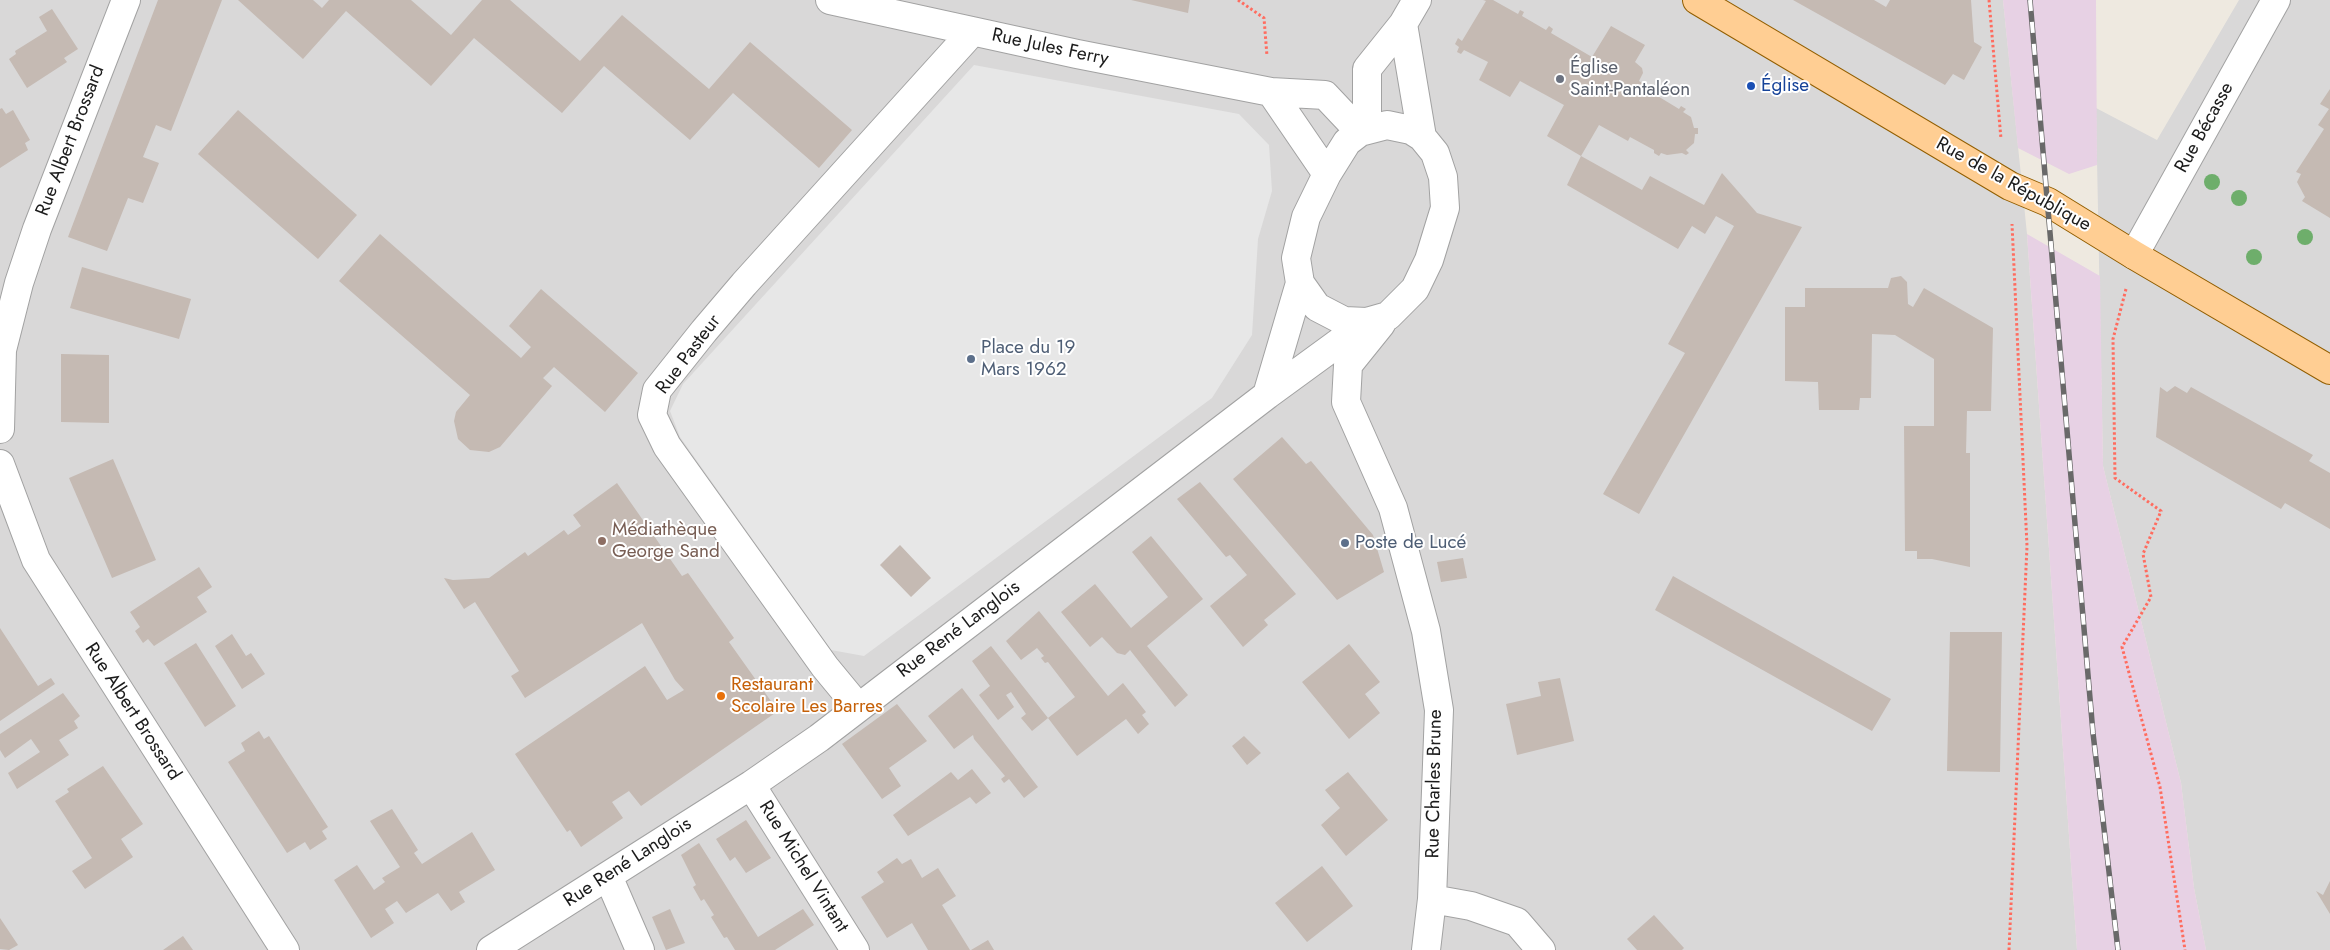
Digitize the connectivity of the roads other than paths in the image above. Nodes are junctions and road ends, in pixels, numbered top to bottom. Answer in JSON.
{"nodes":[{"id":1,"x":126,"y":0,"type":"edge"},
{"id":2,"x":830,"y":0,"type":"edge"},
{"id":3,"x":1417,"y":0,"type":"edge"},
{"id":4,"x":1697,"y":0,"type":"edge"},
{"id":5,"x":2276,"y":0,"type":"edge"},
{"id":6,"x":1403,"y":24,"type":"junction"},
{"id":7,"x":972,"y":32,"type":"junction"},
{"id":8,"x":1261,"y":90,"type":"junction"},
{"id":9,"x":1363,"y":131,"type":"junction"},
{"id":10,"x":1422,"y":138,"type":"junction"},
{"id":11,"x":1327,"y":174,"type":"junction"},
{"id":12,"x":2134,"y":255,"type":"junction"},
{"id":13,"x":10,"y":283,"type":"edge"},
{"id":14,"x":1300,"y":283,"type":"junction"},
{"id":15,"x":1378,"y":319,"type":"junction"},
{"id":16,"x":2330,"y":370,"type":"edge"},
{"id":17,"x":1266,"y":396,"type":"junction"},
{"id":18,"x":0,"y":429,"type":"edge"},
{"id":19,"x":0,"y":464,"type":"edge"},
{"id":20,"x":858,"y":707,"type":"junction"},
{"id":21,"x":751,"y":785,"type":"junction"},
{"id":22,"x":608,"y":876,"type":"junction"},
{"id":23,"x":1432,"y":899,"type":"junction"},
{"id":24,"x":285,"y":950,"type":"edge"},
{"id":25,"x":491,"y":950,"type":"edge"},
{"id":26,"x":640,"y":950,"type":"edge"},
{"id":27,"x":855,"y":950,"type":"edge"},
{"id":28,"x":1426,"y":950,"type":"edge"},
{"id":29,"x":1541,"y":950,"type":"edge"}],
"edges":[{"from":1,"to":13,"type":"street","name":"Rue Albert Brossard"},
{"from":2,"to":7,"type":"street","name":"Rue Jules Ferry"},
{"from":3,"to":6,"type":"street"},
{"from":4,"to":12,"type":"main road","name":"Rue de la République"},
{"from":5,"to":12,"type":"street","name":"Rue Bécasse"},
{"from":6,"to":9,"type":"street"},
{"from":6,"to":10,"type":"street","name":"Rue René Langlois"},
{"from":7,"to":8,"type":"street","name":"Rue Jules Ferry"},
{"from":7,"to":20,"type":"street","name":"Rue Pasteur"},
{"from":8,"to":9,"type":"street","name":"Rue Jules Ferry"},
{"from":8,"to":11,"type":"street"},
{"from":9,"to":10,"type":"street"},
{"from":9,"to":11,"type":"street"},
{"from":10,"to":15,"type":"street","name":"Rue René Langlois"},
{"from":11,"to":14,"type":"street"},
{"from":12,"to":16,"type":"main road","name":"Rue de la République"},
{"from":13,"to":18,"type":"street","name":"Rue Albert Brossard"},
{"from":14,"to":15,"type":"street"},
{"from":14,"to":17,"type":"street"},
{"from":15,"to":17,"type":"street","name":"Rue René Langlois"},
{"from":15,"to":23,"type":"street","name":"Rue Charles Brune"},
{"from":17,"to":20,"type":"street","name":"Rue René Langlois"},
{"from":19,"to":24,"type":"street","name":"Rue Albert Brossard"},
{"from":20,"to":21,"type":"street","name":"Rue René Langlois"},
{"from":21,"to":22,"type":"street","name":"Rue René Langlois"},
{"from":21,"to":27,"type":"street","name":"Rue Michel Vintant"},
{"from":22,"to":25,"type":"street","name":"Rue René Langlois"},
{"from":22,"to":26,"type":"street"},
{"from":23,"to":28,"type":"street","name":"Rue Charles Brune"},
{"from":23,"to":29,"type":"street"}]}
